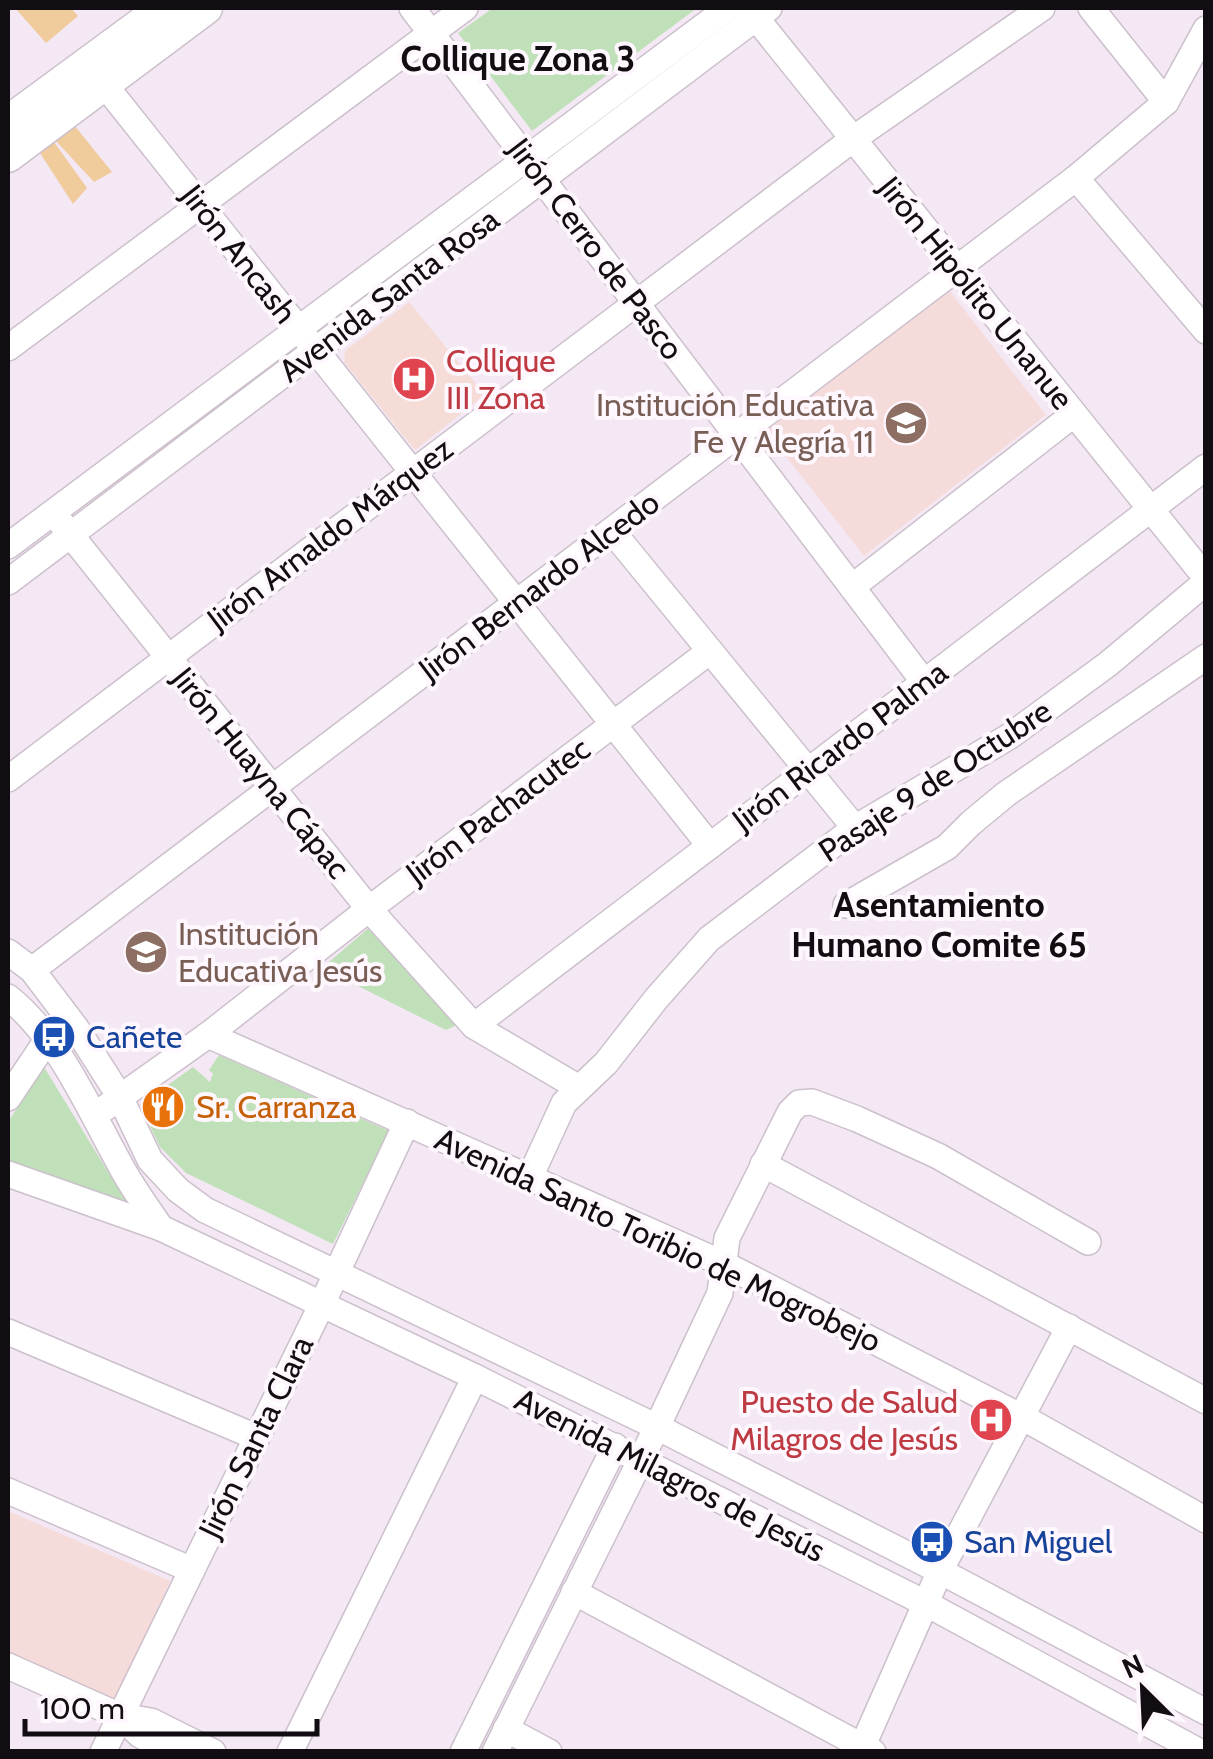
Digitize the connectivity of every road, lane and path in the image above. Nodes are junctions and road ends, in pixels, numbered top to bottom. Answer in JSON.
{"nodes":[{"id":1,"x":159,"y":8,"type":"edge"},
{"id":2,"x":206,"y":8,"type":"edge"},
{"id":3,"x":412,"y":8,"type":"edge"},
{"id":4,"x":466,"y":8,"type":"edge"},
{"id":5,"x":728,"y":8,"type":"edge"},
{"id":6,"x":1042,"y":8,"type":"edge"},
{"id":7,"x":1090,"y":8,"type":"edge"},
{"id":8,"x":758,"y":11,"type":"edge"},
{"id":9,"x":1206,"y":29,"type":"edge"},
{"id":10,"x":432,"y":33,"type":"junction"},
{"id":11,"x":104,"y":84,"type":"junction"},
{"id":12,"x":1166,"y":102,"type":"junction"},
{"id":13,"x":8,"y":122,"type":"edge"},
{"id":14,"x":853,"y":139,"type":"junction"},
{"id":15,"x":8,"y":156,"type":"edge"},
{"id":16,"x":534,"y":168,"type":"junction"},
{"id":17,"x":1076,"y":178,"type":"junction"},
{"id":18,"x":200,"y":205,"type":"junction"},
{"id":19,"x":957,"y":269,"type":"junction"},
{"id":20,"x":636,"y":302,"type":"junction"},
{"id":21,"x":297,"y":328,"type":"junction"},
{"id":22,"x":1206,"y":331,"type":"edge"},
{"id":23,"x":8,"y":348,"type":"edge"},
{"id":24,"x":316,"y":350,"type":"junction"},
{"id":25,"x":1074,"y":415,"type":"junction"},
{"id":26,"x":737,"y":436,"type":"junction"},
{"id":27,"x":1206,"y":467,"type":"edge"},
{"id":28,"x":412,"y":472,"type":"junction"},
{"id":29,"x":1149,"y":510,"type":"junction"},
{"id":30,"x":52,"y":513,"type":"junction"},
{"id":31,"x":612,"y":530,"type":"junction"},
{"id":32,"x":70,"y":534,"type":"junction"},
{"id":33,"x":8,"y":546,"type":"edge"},
{"id":34,"x":1206,"y":580,"type":"edge"},
{"id":35,"x":8,"y":582,"type":"edge"},
{"id":36,"x":852,"y":587,"type":"junction"},
{"id":37,"x":516,"y":603,"type":"junction"},
{"id":38,"x":710,"y":651,"type":"junction"},
{"id":39,"x":1206,"y":656,"type":"edge"},
{"id":40,"x":168,"y":657,"type":"junction"},
{"id":41,"x":924,"y":682,"type":"junction"},
{"id":42,"x":613,"y":724,"type":"junction"},
{"id":43,"x":808,"y":770,"type":"junction"},
{"id":44,"x":8,"y":778,"type":"edge"},
{"id":45,"x":272,"y":788,"type":"junction"},
{"id":46,"x":855,"y":828,"type":"junction"},
{"id":47,"x":710,"y":846,"type":"junction"},
{"id":48,"x":846,"y":905,"type":"dead end"},
{"id":49,"x":369,"y":909,"type":"junction"},
{"id":50,"x":8,"y":952,"type":"edge"},
{"id":51,"x":32,"y":970,"type":"junction"},
{"id":52,"x":8,"y":997,"type":"edge"},
{"id":53,"x":474,"y":1026,"type":"junction"},
{"id":54,"x":208,"y":1036,"type":"junction"},
{"id":55,"x":47,"y":1040,"type":"junction"},
{"id":56,"x":579,"y":1088,"type":"junction"},
{"id":57,"x":8,"y":1098,"type":"edge"},
{"id":58,"x":120,"y":1098,"type":"junction"},
{"id":59,"x":94,"y":1116,"type":"junction"},
{"id":60,"x":407,"y":1122,"type":"junction"},
{"id":61,"x":762,"y":1164,"type":"junction"},
{"id":62,"x":8,"y":1174,"type":"edge"},
{"id":63,"x":530,"y":1176,"type":"junction"},
{"id":64,"x":161,"y":1228,"type":"junction"},
{"id":65,"x":1088,"y":1242,"type":"dead end"},
{"id":66,"x":724,"y":1264,"type":"junction"},
{"id":67,"x":335,"y":1273,"type":"junction"},
{"id":68,"x":322,"y":1304,"type":"junction"},
{"id":69,"x":1069,"y":1327,"type":"junction"},
{"id":70,"x":10,"y":1337,"type":"edge"},
{"id":71,"x":475,"y":1378,"type":"junction"},
{"id":72,"x":1206,"y":1401,"type":"edge"},
{"id":73,"x":1022,"y":1418,"type":"junction"},
{"id":74,"x":657,"y":1427,"type":"junction"},
{"id":75,"x":256,"y":1437,"type":"junction"},
{"id":76,"x":615,"y":1446,"type":"junction"},
{"id":77,"x":640,"y":1459,"type":"junction"},
{"id":78,"x":8,"y":1491,"type":"edge"},
{"id":79,"x":1206,"y":1520,"type":"edge"},
{"id":80,"x":192,"y":1570,"type":"junction"},
{"id":81,"x":940,"y":1571,"type":"junction"},
{"id":82,"x":574,"y":1592,"type":"junction"},
{"id":83,"x":925,"y":1603,"type":"junction"},
{"id":84,"x":8,"y":1666,"type":"edge"},
{"id":85,"x":1206,"y":1712,"type":"edge"},
{"id":86,"x":120,"y":1716,"type":"junction"},
{"id":87,"x":501,"y":1740,"type":"edge"},
{"id":88,"x":865,"y":1750,"type":"edge"},
{"id":89,"x":103,"y":1752,"type":"edge"},
{"id":90,"x":172,"y":1752,"type":"edge"},
{"id":91,"x":213,"y":1752,"type":"edge"},
{"id":92,"x":290,"y":1752,"type":"edge"},
{"id":93,"x":463,"y":1752,"type":"edge"},
{"id":94,"x":549,"y":1752,"type":"edge"},
{"id":95,"x":1200,"y":1752,"type":"edge"}],
"edges":[{"from":1,"to":13,"type":"main road"},
{"from":2,"to":11,"type":"main road"},
{"from":3,"to":10,"type":"street","name":"Jirón Cerro de Pasco"},
{"from":4,"to":10,"type":"street"},
{"from":5,"to":16,"type":"street","name":"Avenida Santa Rosa"},
{"from":6,"to":14,"type":"street","name":"Jirón Arnaldo Márquez"},
{"from":7,"to":12,"type":"street"},
{"from":8,"to":14,"type":"street","name":"Jirón Hipólito Unanue"},
{"from":8,"to":16,"type":"street","name":"Avenida Santa Rosa"},
{"from":9,"to":12,"type":"street","name":"Jirón Bernardo Alcedo"},
{"from":10,"to":16,"type":"street","name":"Jirón Cerro de Pasco"},
{"from":10,"to":18,"type":"street"},
{"from":11,"to":15,"type":"main road"},
{"from":11,"to":18,"type":"street","name":"Jirón Ancash"},
{"from":12,"to":17,"type":"street","name":"Jirón Bernardo Alcedo"},
{"from":14,"to":19,"type":"street","name":"Jirón Hipólito Unanue"},
{"from":14,"to":20,"type":"street","name":"Jirón Arnaldo Márquez"},
{"from":16,"to":20,"type":"street","name":"Jirón Cerro de Pasco"},
{"from":16,"to":21,"type":"street","name":"Avenida Santa Rosa"},
{"from":16,"to":24,"type":"street","name":"Avenida Santa Rosa"},
{"from":17,"to":19,"type":"street","name":"Jirón Bernardo Alcedo"},
{"from":17,"to":22,"type":"street"},
{"from":18,"to":21,"type":"street","name":"Jirón Ancash"},
{"from":18,"to":23,"type":"street"},
{"from":19,"to":25,"type":"street","name":"Jirón Hipólito Unanue"},
{"from":19,"to":26,"type":"street","name":"Jirón Bernardo Alcedo"},
{"from":20,"to":26,"type":"street","name":"Jirón Cerro de Pasco"},
{"from":20,"to":28,"type":"street","name":"Jirón Arnaldo Márquez"},
{"from":21,"to":24,"type":"street","name":"Jirón Ancash"},
{"from":21,"to":30,"type":"street","name":"Avenida Santa Rosa"},
{"from":24,"to":28,"type":"street","name":"Jirón Ancash"},
{"from":24,"to":32,"type":"street","name":"Avenida Santa Rosa"},
{"from":25,"to":29,"type":"street","name":"Jirón Hipólito Unanue"},
{"from":25,"to":36,"type":"street"},
{"from":26,"to":31,"type":"street","name":"Jirón Bernardo Alcedo"},
{"from":26,"to":36,"type":"street","name":"Jirón Cerro de Pasco"},
{"from":27,"to":29,"type":"street","name":"Jirón Ricardo Palma"},
{"from":28,"to":37,"type":"street","name":"Jirón Ancash"},
{"from":28,"to":40,"type":"street","name":"Jirón Arnaldo Márquez"},
{"from":29,"to":34,"type":"street","name":"Jirón Hipólito Unanue"},
{"from":29,"to":41,"type":"street","name":"Jirón Ricardo Palma"},
{"from":30,"to":32,"type":"street","name":"Jirón Huayna Cápac"},
{"from":30,"to":33,"type":"street","name":"Avenida Santa Rosa"},
{"from":31,"to":37,"type":"street","name":"Jirón Bernardo Alcedo"},
{"from":31,"to":38,"type":"street"},
{"from":32,"to":35,"type":"street","name":"Avenida Santa Rosa"},
{"from":32,"to":40,"type":"street","name":"Jirón Huayna Cápac"},
{"from":34,"to":46,"type":"street","name":"Pasaje 9 de Octubre"},
{"from":36,"to":41,"type":"street","name":"Jirón Cerro de Pasco"},
{"from":37,"to":42,"type":"street","name":"Jirón Ancash"},
{"from":37,"to":45,"type":"street","name":"Jirón Bernardo Alcedo"},
{"from":38,"to":42,"type":"street","name":"Jirón Pachacutec"},
{"from":38,"to":43,"type":"street"},
{"from":39,"to":48,"type":"street"},
{"from":40,"to":44,"type":"street","name":"Jirón Arnaldo Márquez"},
{"from":40,"to":45,"type":"street","name":"Jirón Huayna Cápac"},
{"from":41,"to":43,"type":"street","name":"Jirón Ricardo Palma"},
{"from":42,"to":47,"type":"street","name":"Jirón Ancash"},
{"from":42,"to":49,"type":"street","name":"Jirón Pachacutec"},
{"from":43,"to":46,"type":"street"},
{"from":43,"to":47,"type":"street","name":"Jirón Ricardo Palma"},
{"from":45,"to":49,"type":"street","name":"Jirón Huayna Cápac"},
{"from":45,"to":51,"type":"street","name":"Jirón Bernardo Alcedo"},
{"from":46,"to":56,"type":"street","name":"Pasaje 9 de Octubre"},
{"from":47,"to":53,"type":"street","name":"Jirón Ricardo Palma"},
{"from":49,"to":53,"type":"street","name":"Jirón Huayna Cápac"},
{"from":49,"to":54,"type":"street","name":"Jirón Pachacutec"},
{"from":50,"to":51,"type":"street","name":"Avenida Milagros de Jesús"},
{"from":51,"to":58,"type":"street","name":"Avenida Milagros de Jesús"},
{"from":52,"to":55,"type":"street","name":"Avenida Milagros de Jesús"},
{"from":53,"to":56,"type":"street","name":"Jirón Huayna Cápac"},
{"from":54,"to":58,"type":"street","name":"Jirón Pachacutec"},
{"from":54,"to":60,"type":"street","name":"Avenida Santo Toribio de Mogrobejo"},
{"from":55,"to":57,"type":"street"},
{"from":55,"to":59,"type":"street","name":"Avenida Milagros de Jesús"},
{"from":56,"to":63,"type":"street","name":"Pasaje 9 de Octubre"},
{"from":58,"to":59,"type":"street","name":"Jirón Pachacutec"},
{"from":58,"to":67,"type":"street","name":"Avenida Milagros de Jesús"},
{"from":59,"to":64,"type":"street","name":"Avenida Milagros de Jesús"},
{"from":60,"to":63,"type":"street","name":"Avenida Santo Toribio de Mogrobejo"},
{"from":60,"to":67,"type":"street","name":"Jirón Santa Clara"},
{"from":61,"to":65,"type":"street"},
{"from":61,"to":66,"type":"street"},
{"from":61,"to":69,"type":"street"},
{"from":62,"to":64,"type":"street"},
{"from":63,"to":66,"type":"street","name":"Avenida Santo Toribio de Mogrobejo"},
{"from":64,"to":68,"type":"street","name":"Avenida Milagros de Jesús"},
{"from":66,"to":73,"type":"street","name":"Avenida Santo Toribio de Mogrobejo"},
{"from":66,"to":74,"type":"street"},
{"from":67,"to":68,"type":"street","name":"Jirón Santa Clara"},
{"from":67,"to":74,"type":"street","name":"Avenida Milagros de Jesús"},
{"from":68,"to":71,"type":"street","name":"Avenida Milagros de Jesús"},
{"from":68,"to":75,"type":"street","name":"Jirón Santa Clara"},
{"from":69,"to":72,"type":"street"},
{"from":69,"to":73,"type":"street"},
{"from":70,"to":75,"type":"street"},
{"from":71,"to":76,"type":"street","name":"Avenida Milagros de Jesús"},
{"from":71,"to":92,"type":"street"},
{"from":73,"to":79,"type":"street","name":"Avenida Santo Toribio de Mogrobejo"},
{"from":73,"to":81,"type":"street"},
{"from":74,"to":77,"type":"street"},
{"from":74,"to":81,"type":"street","name":"Avenida Milagros de Jesús"},
{"from":75,"to":80,"type":"street","name":"Jirón Santa Clara"},
{"from":76,"to":77,"type":"street","name":"Avenida Milagros de Jesús"},
{"from":76,"to":93,"type":"street"},
{"from":77,"to":82,"type":"street"},
{"from":77,"to":83,"type":"street","name":"Avenida Milagros de Jesús"},
{"from":78,"to":80,"type":"street"},
{"from":80,"to":86,"type":"street","name":"Jirón Santa Clara"},
{"from":81,"to":83,"type":"street"},
{"from":81,"to":85,"type":"street","name":"Avenida Milagros de Jesús"},
{"from":82,"to":87,"type":"street"},
{"from":82,"to":88,"type":"street"},
{"from":83,"to":88,"type":"street"},
{"from":83,"to":95,"type":"street","name":"Avenida Milagros de Jesús"},
{"from":84,"to":86,"type":"street"},
{"from":86,"to":89,"type":"street","name":"Jirón Santa Clara"},
{"from":86,"to":90,"type":"street"},
{"from":86,"to":91,"type":"street"},
{"from":87,"to":94,"type":"street"}]}
